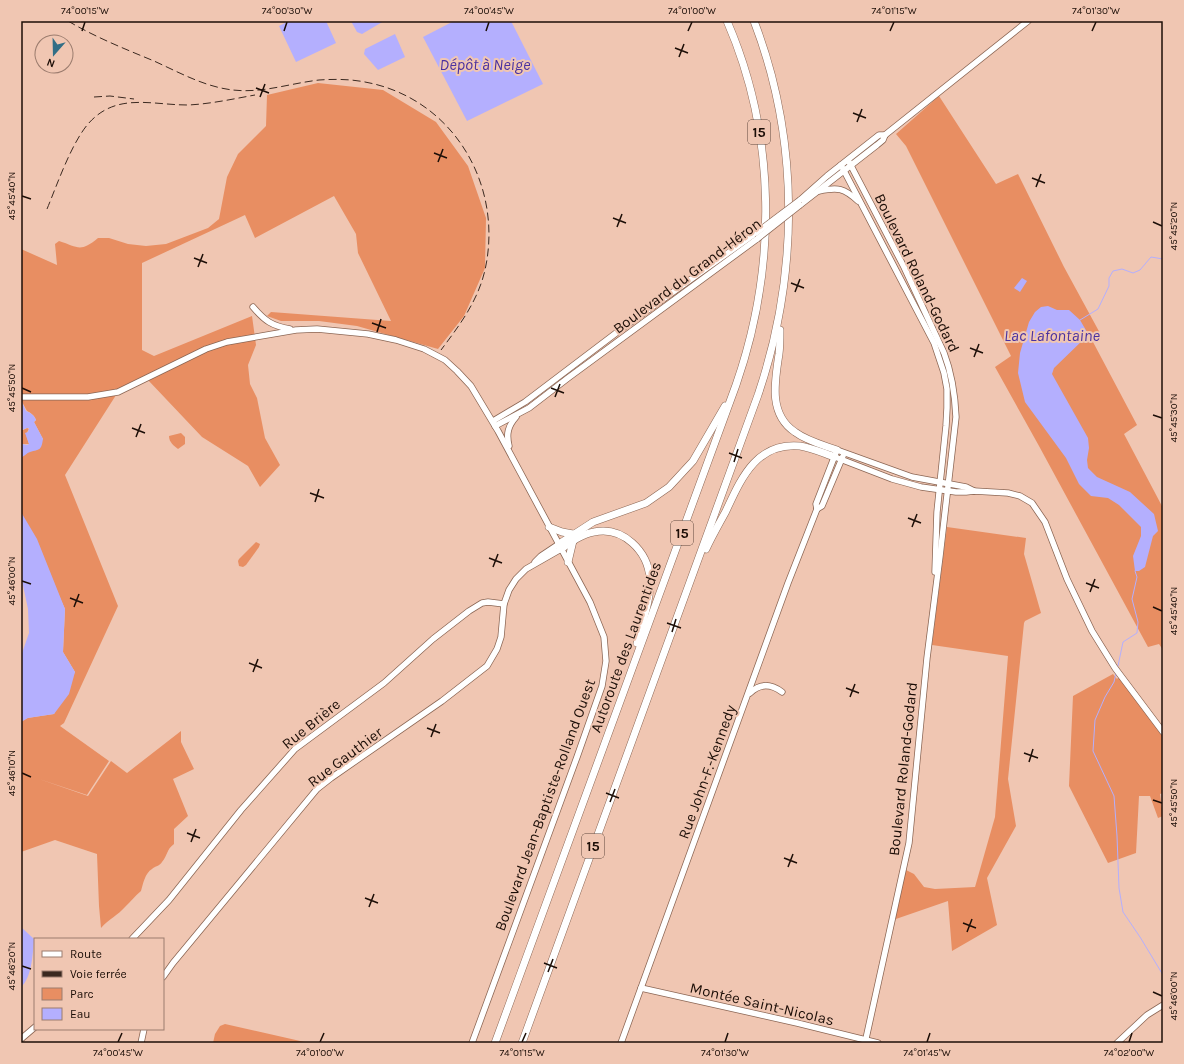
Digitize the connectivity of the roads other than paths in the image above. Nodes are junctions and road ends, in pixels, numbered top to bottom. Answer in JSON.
{"nodes":[{"id":1,"x":727,"y":21,"type":"edge"},
{"id":2,"x":754,"y":21,"type":"edge"},
{"id":3,"x":1028,"y":21,"type":"edge"},
{"id":4,"x":849,"y":163,"type":"junction"},
{"id":5,"x":843,"y":168,"type":"junction"},
{"id":6,"x":819,"y":192,"type":"junction"},
{"id":7,"x":800,"y":202,"type":"junction"},
{"id":8,"x":862,"y":204,"type":"junction"},
{"id":9,"x":756,"y":236,"type":"junction"},
{"id":10,"x":252,"y":307,"type":"dead end"},
{"id":11,"x":781,"y":311,"type":"junction"},
{"id":12,"x":296,"y":330,"type":"junction"},
{"id":13,"x":734,"y":391,"type":"junction"},
{"id":14,"x":24,"y":397,"type":"edge"},
{"id":15,"x":519,"y":414,"type":"junction"},
{"id":16,"x":494,"y":424,"type":"junction"},
{"id":17,"x":510,"y":453,"type":"junction"},
{"id":18,"x":839,"y":455,"type":"junction"},
{"id":19,"x":940,"y":483,"type":"junction"},
{"id":20,"x":947,"y":484,"type":"junction"},
{"id":21,"x":939,"y":490,"type":"junction"},
{"id":22,"x":974,"y":490,"type":"junction"},
{"id":23,"x":947,"y":491,"type":"junction"},
{"id":24,"x":550,"y":527,"type":"junction"},
{"id":25,"x":573,"y":538,"type":"junction"},
{"id":26,"x":560,"y":547,"type":"junction"},
{"id":27,"x":568,"y":562,"type":"junction"},
{"id":28,"x":693,"y":574,"type":"junction"},
{"id":29,"x":935,"y":590,"type":"junction"},
{"id":30,"x":504,"y":604,"type":"junction"},
{"id":31,"x":630,"y":675,"type":"junction"},
{"id":32,"x":782,"y":692,"type":"dead end"},
{"id":33,"x":748,"y":694,"type":"junction"},
{"id":34,"x":1163,"y":732,"type":"edge"},
{"id":35,"x":133,"y":938,"type":"edge"},
{"id":36,"x":164,"y":976,"type":"edge"},
{"id":37,"x":642,"y":988,"type":"junction"},
{"id":38,"x":1163,"y":1005,"type":"edge"},
{"id":39,"x":34,"y":1028,"type":"edge"},
{"id":40,"x":144,"y":1030,"type":"edge"},
{"id":41,"x":21,"y":1039,"type":"edge"},
{"id":42,"x":865,"y":1042,"type":"edge"},
{"id":43,"x":141,"y":1043,"type":"edge"},
{"id":44,"x":472,"y":1043,"type":"edge"},
{"id":45,"x":495,"y":1043,"type":"edge"},
{"id":46,"x":522,"y":1043,"type":"edge"},
{"id":47,"x":621,"y":1043,"type":"edge"},
{"id":48,"x":878,"y":1043,"type":"edge"},
{"id":49,"x":1117,"y":1043,"type":"edge"}],
"edges":[{"from":1,"to":13,"type":"highway","name":"Autoroute des Laurentides","number":"15"},
{"from":2,"to":11,"type":"highway","number":"15"},
{"from":3,"to":4,"type":"street","name":"Boulevard du Grand-Héron"},
{"from":4,"to":5,"type":"street","name":"Boulevard du Grand-Héron"},
{"from":4,"to":20,"type":"street","name":"Boulevard Roland-Godard"},
{"from":5,"to":6,"type":"street","name":"Boulevard du Grand-Héron"},
{"from":5,"to":7,"type":"street","name":"Boulevard du Grand-Héron"},
{"from":5,"to":8,"type":"street","name":"Boulevard Roland-Godard"},
{"from":6,"to":7,"type":"street","name":"Boulevard du Grand-Héron"},
{"from":6,"to":8,"type":"street"},
{"from":7,"to":9,"type":"street","name":"Boulevard du Grand-Héron","bridge":true},
{"from":8,"to":19,"type":"street","name":"Boulevard Roland-Godard"},
{"from":9,"to":15,"type":"street","name":"Boulevard du Grand-Héron"},
{"from":9,"to":16,"type":"street","name":"Boulevard du Grand-Héron"},
{"from":10,"to":12,"type":"street"},
{"from":11,"to":18,"type":"highway"},
{"from":11,"to":28,"type":"highway","number":"15"},
{"from":12,"to":14,"type":"street","name":"Boulevard Jean-Baptiste-Rolland Ouest"},
{"from":12,"to":16,"type":"street","name":"Boulevard Jean-Baptiste-Rolland Ouest"},
{"from":13,"to":25,"type":"highway"},
{"from":13,"to":31,"type":"highway","name":"Autoroute des Laurentides","number":"15"},
{"from":15,"to":16,"type":"street","name":"Boulevard du Grand-Héron"},
{"from":15,"to":17,"type":"street"},
{"from":16,"to":17,"type":"street","name":"Boulevard Jean-Baptiste-Rolland Ouest"},
{"from":17,"to":24,"type":"street","name":"Boulevard Jean-Baptiste-Rolland Ouest"},
{"from":18,"to":19,"type":"street"},
{"from":18,"to":21,"type":"street"},
{"from":18,"to":28,"type":"highway"},
{"from":18,"to":33,"type":"street","name":"Rue John-F.-Kennedy"},
{"from":19,"to":20,"type":"street"},
{"from":19,"to":21,"type":"street","name":"Boulevard Roland-Godard"},
{"from":20,"to":22,"type":"street"},
{"from":20,"to":23,"type":"street","name":"Boulevard Roland-Godard"},
{"from":21,"to":23,"type":"street"},
{"from":21,"to":29,"type":"street","name":"Boulevard Roland-Godard"},
{"from":22,"to":23,"type":"street"},
{"from":22,"to":34,"type":"street"},
{"from":23,"to":29,"type":"street","name":"Boulevard Roland-Godard"},
{"from":24,"to":25,"type":"highway"},
{"from":24,"to":26,"type":"street","name":"Boulevard Jean-Baptiste-Rolland Ouest"},
{"from":25,"to":26,"type":"highway"},
{"from":25,"to":27,"type":"highway"},
{"from":25,"to":31,"type":"highway"},
{"from":26,"to":27,"type":"street","name":"Boulevard Jean-Baptiste-Rolland Ouest"},
{"from":26,"to":30,"type":"street","name":"Rue Gauthier"},
{"from":27,"to":44,"type":"street","name":"Boulevard Jean-Baptiste-Rolland Ouest"},
{"from":28,"to":46,"type":"highway","number":"15"},
{"from":29,"to":42,"type":"street","name":"Boulevard Roland-Godard"},
{"from":30,"to":35,"type":"street","name":"Rue Brière"},
{"from":30,"to":36,"type":"street","name":"Rue Gauthier"},
{"from":31,"to":45,"type":"highway","name":"Autoroute des Laurentides","number":"15"},
{"from":32,"to":33,"type":"street"},
{"from":33,"to":37,"type":"street","name":"Rue John-F.-Kennedy"},
{"from":37,"to":42,"type":"street","name":"Montée Saint-Nicolas"},
{"from":37,"to":47,"type":"street","name":"Rue John-F.-Kennedy"},
{"from":38,"to":49,"type":"street"},
{"from":39,"to":41,"type":"street"},
{"from":40,"to":43,"type":"street"},
{"from":42,"to":48,"type":"street","name":"Montée Saint-Nicolas"}]}
